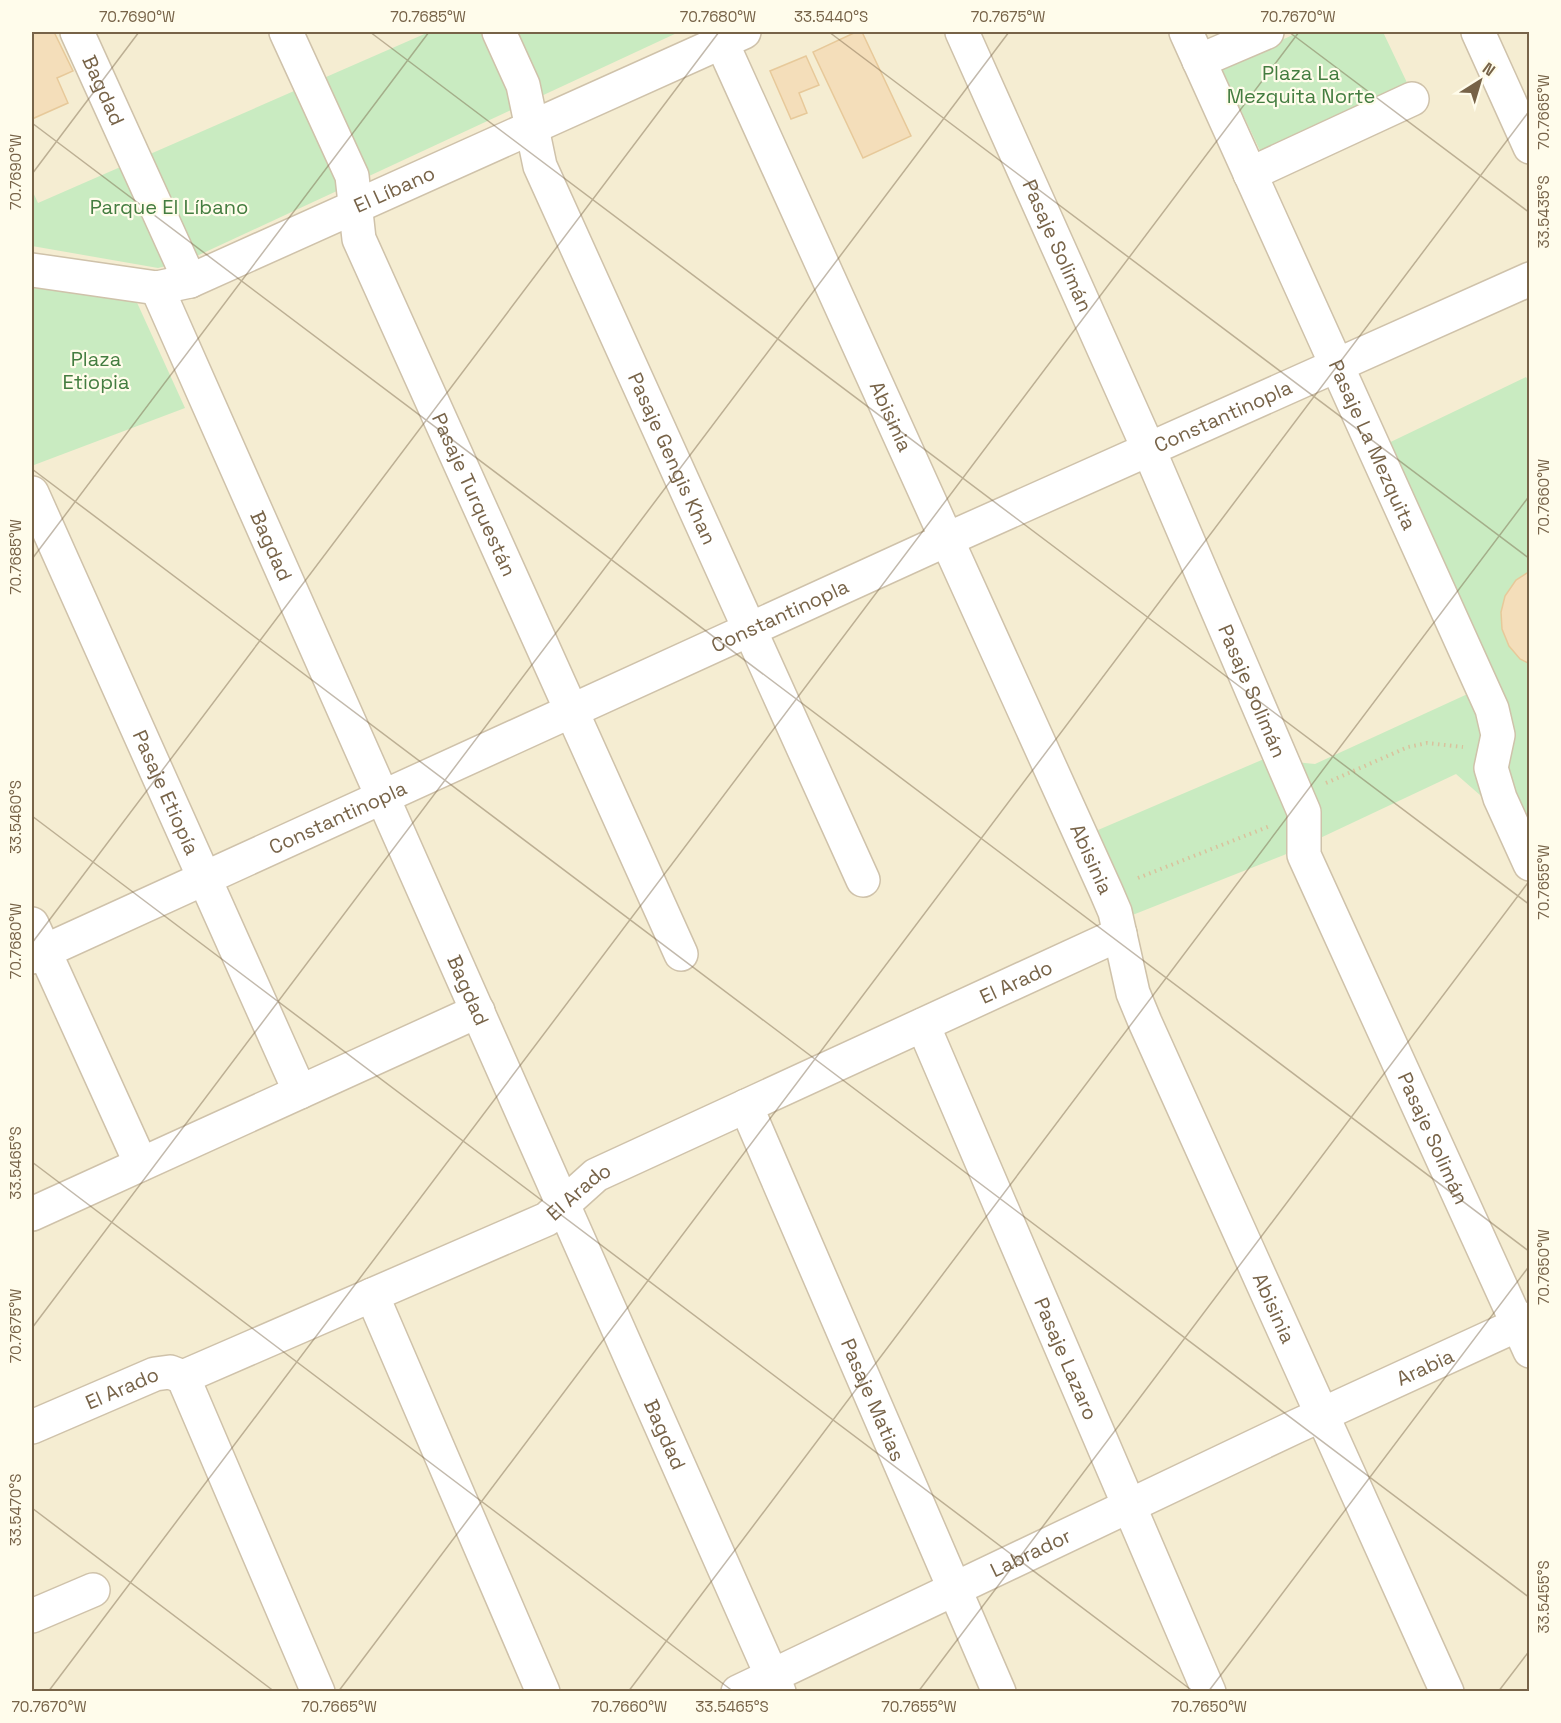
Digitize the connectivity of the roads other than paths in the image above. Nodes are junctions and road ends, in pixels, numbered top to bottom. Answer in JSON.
{"nodes":[{"id":1,"x":77,"y":32,"type":"edge"},
{"id":2,"x":286,"y":32,"type":"edge"},
{"id":3,"x":499,"y":32,"type":"edge"},
{"id":4,"x":962,"y":32,"type":"edge"},
{"id":5,"x":1186,"y":32,"type":"edge"},
{"id":6,"x":1267,"y":32,"type":"edge"},
{"id":7,"x":1478,"y":32,"type":"edge"},
{"id":8,"x":728,"y":35,"type":"edge"},
{"id":9,"x":1199,"y":61,"type":"junction"},
{"id":10,"x":1412,"y":99,"type":"dead end"},
{"id":11,"x":532,"y":126,"type":"junction"},
{"id":12,"x":1530,"y":147,"type":"edge"},
{"id":13,"x":1250,"y":174,"type":"junction"},
{"id":14,"x":356,"y":207,"type":"junction"},
{"id":15,"x":32,"y":270,"type":"edge"},
{"id":16,"x":1530,"y":279,"type":"edge"},
{"id":17,"x":190,"y":282,"type":"junction"},
{"id":18,"x":157,"y":288,"type":"junction"},
{"id":19,"x":1336,"y":366,"type":"junction"},
{"id":20,"x":1149,"y":450,"type":"junction"},
{"id":21,"x":32,"y":493,"type":"edge"},
{"id":22,"x":948,"y":539,"type":"junction"},
{"id":23,"x":751,"y":629,"type":"junction"},
{"id":24,"x":572,"y":711,"type":"junction"},
{"id":25,"x":383,"y":797,"type":"junction"},
{"id":26,"x":1530,"y":864,"type":"edge"},
{"id":27,"x":204,"y":878,"type":"junction"},
{"id":28,"x":863,"y":880,"type":"dead end"},
{"id":29,"x":1120,"y":934,"type":"junction"},
{"id":30,"x":36,"y":944,"type":"edge"},
{"id":31,"x":681,"y":954,"type":"dead end"},
{"id":32,"x":478,"y":1011,"type":"junction"},
{"id":33,"x":923,"y":1024,"type":"junction"},
{"id":34,"x":300,"y":1092,"type":"junction"},
{"id":35,"x":746,"y":1106,"type":"junction"},
{"id":36,"x":141,"y":1164,"type":"junction"},
{"id":37,"x":564,"y":1204,"type":"junction"},
{"id":38,"x":32,"y":1214,"type":"edge"},
{"id":39,"x":372,"y":1295,"type":"junction"},
{"id":40,"x":1526,"y":1331,"type":"edge"},
{"id":41,"x":183,"y":1377,"type":"junction"},
{"id":42,"x":1322,"y":1414,"type":"junction"},
{"id":43,"x":32,"y":1427,"type":"edge"},
{"id":44,"x":1129,"y":1505,"type":"junction"},
{"id":45,"x":955,"y":1588,"type":"junction"},
{"id":46,"x":93,"y":1590,"type":"dead end"},
{"id":47,"x":32,"y":1616,"type":"edge"},
{"id":48,"x":776,"y":1684,"type":"edge"},
{"id":49,"x":318,"y":1692,"type":"edge"},
{"id":50,"x":543,"y":1692,"type":"edge"},
{"id":51,"x":738,"y":1692,"type":"edge"},
{"id":52,"x":999,"y":1692,"type":"edge"},
{"id":53,"x":1209,"y":1692,"type":"edge"},
{"id":54,"x":1447,"y":1692,"type":"edge"}],
"edges":[{"from":1,"to":17,"type":"street","name":"Bagdad"},
{"from":2,"to":14,"type":"street","name":"Pasaje Turquestán"},
{"from":3,"to":11,"type":"street","name":"Pasaje Gengis Khan"},
{"from":4,"to":20,"type":"street","name":"Pasaje Solimán"},
{"from":5,"to":9,"type":"street","name":"Pasaje La Mezquita"},
{"from":6,"to":9,"type":"street"},
{"from":7,"to":12,"type":"street"},
{"from":8,"to":11,"type":"street","name":"El Líbano"},
{"from":8,"to":22,"type":"street","name":"Abisinia"},
{"from":9,"to":13,"type":"street","name":"Pasaje La Mezquita"},
{"from":10,"to":13,"type":"street"},
{"from":11,"to":14,"type":"street","name":"El Líbano"},
{"from":11,"to":23,"type":"street","name":"Pasaje Gengis Khan"},
{"from":13,"to":19,"type":"street","name":"Pasaje La Mezquita"},
{"from":14,"to":17,"type":"street","name":"El Líbano"},
{"from":14,"to":24,"type":"street","name":"Pasaje Turquestán"},
{"from":15,"to":18,"type":"street","name":"El Líbano"},
{"from":16,"to":19,"type":"street","name":"Constantinopla"},
{"from":17,"to":18,"type":"street","name":"El Líbano"},
{"from":18,"to":25,"type":"street","name":"Bagdad"},
{"from":19,"to":20,"type":"street","name":"Constantinopla"},
{"from":19,"to":26,"type":"street","name":"Pasaje La Mezquita"},
{"from":20,"to":22,"type":"street","name":"Constantinopla"},
{"from":20,"to":40,"type":"street","name":"Pasaje Solimán"},
{"from":21,"to":27,"type":"street","name":"Pasaje Etiopía"},
{"from":22,"to":23,"type":"street","name":"Constantinopla"},
{"from":22,"to":29,"type":"street","name":"Abisinia"},
{"from":23,"to":24,"type":"street","name":"Constantinopla"},
{"from":23,"to":28,"type":"street","name":"Pasaje Gengis Khan"},
{"from":24,"to":25,"type":"street","name":"Constantinopla"},
{"from":24,"to":31,"type":"street","name":"Pasaje Turquestán"},
{"from":25,"to":27,"type":"street","name":"Constantinopla"},
{"from":25,"to":32,"type":"street","name":"Bagdad"},
{"from":27,"to":30,"type":"street","name":"Constantinopla"},
{"from":27,"to":34,"type":"street","name":"Pasaje Etiopía"},
{"from":29,"to":33,"type":"street","name":"El Arado"},
{"from":29,"to":42,"type":"street","name":"Abisinia"},
{"from":30,"to":36,"type":"street"},
{"from":32,"to":34,"type":"street"},
{"from":32,"to":37,"type":"street","name":"Bagdad"},
{"from":33,"to":35,"type":"street","name":"El Arado"},
{"from":33,"to":44,"type":"street","name":"Pasaje Lazaro"},
{"from":34,"to":36,"type":"street"},
{"from":35,"to":37,"type":"street","name":"El Arado"},
{"from":35,"to":45,"type":"street","name":"Pasaje Matias"},
{"from":36,"to":38,"type":"street"},
{"from":37,"to":39,"type":"street","name":"El Arado"},
{"from":37,"to":48,"type":"street","name":"Bagdad"},
{"from":39,"to":41,"type":"street","name":"El Arado"},
{"from":39,"to":50,"type":"street"},
{"from":40,"to":42,"type":"street","name":"Arabia"},
{"from":41,"to":43,"type":"street","name":"El Arado"},
{"from":41,"to":49,"type":"street"},
{"from":42,"to":44,"type":"street","name":"Labrador"},
{"from":42,"to":54,"type":"street","name":"Abisinia"},
{"from":44,"to":45,"type":"street","name":"Labrador"},
{"from":44,"to":53,"type":"street","name":"Pasaje Lazaro"},
{"from":45,"to":48,"type":"street","name":"Labrador"},
{"from":45,"to":52,"type":"street","name":"Pasaje Matias"},
{"from":46,"to":47,"type":"street"},
{"from":48,"to":51,"type":"street","name":"Labrador"}]}
